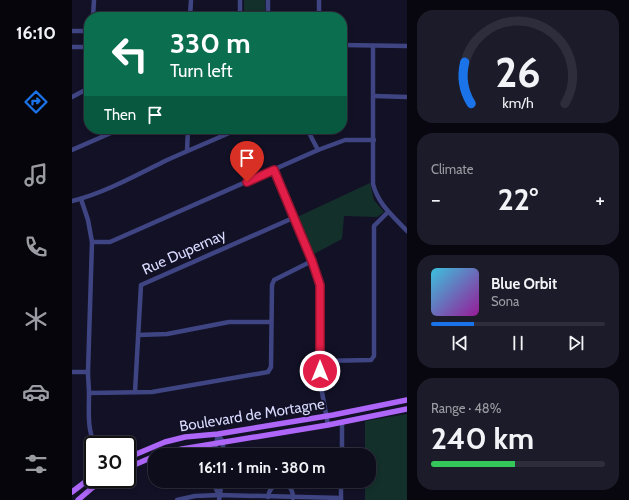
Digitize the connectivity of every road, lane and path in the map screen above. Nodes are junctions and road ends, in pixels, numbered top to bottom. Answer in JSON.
{"nodes":[{"id":1,"x":94,"y":0,"type":"edge"},
{"id":2,"x":191,"y":0,"type":"edge"},
{"id":3,"x":240,"y":0,"type":"edge"},
{"id":4,"x":268,"y":0,"type":"edge"},
{"id":5,"x":319,"y":0,"type":"edge"},
{"id":6,"x":93,"y":12,"type":"edge"},
{"id":7,"x":190,"y":12,"type":"edge"},
{"id":8,"x":240,"y":12,"type":"edge"},
{"id":9,"x":268,"y":12,"type":"edge"},
{"id":10,"x":319,"y":12,"type":"edge"},
{"id":11,"x":72,"y":31,"type":"edge"},
{"id":12,"x":84,"y":31,"type":"edge"},
{"id":13,"x":347,"y":45,"type":"edge"},
{"id":14,"x":373,"y":46,"type":"junction"},
{"id":15,"x":407,"y":46,"type":"edge"},
{"id":16,"x":72,"y":47,"type":"edge"},
{"id":17,"x":84,"y":47,"type":"edge"},
{"id":18,"x":84,"y":91,"type":"edge"},
{"id":19,"x":374,"y":96,"type":"junction"},
{"id":20,"x":72,"y":97,"type":"edge"},
{"id":21,"x":407,"y":97,"type":"edge"},
{"id":22,"x":109,"y":134,"type":"edge"},
{"id":23,"x":188,"y":134,"type":"edge"},
{"id":24,"x":226,"y":134,"type":"edge"},
{"id":25,"x":310,"y":134,"type":"edge"},
{"id":26,"x":374,"y":140,"type":"junction"},
{"id":27,"x":72,"y":150,"type":"edge"},
{"id":28,"x":318,"y":150,"type":"junction"},
{"id":29,"x":187,"y":151,"type":"junction"},
{"id":30,"x":274,"y":170,"type":"junction"},
{"id":31,"x":82,"y":199,"type":"junction"},
{"id":32,"x":72,"y":201,"type":"edge"},
{"id":33,"x":388,"y":212,"type":"junction"},
{"id":34,"x":293,"y":218,"type":"junction"},
{"id":35,"x":407,"y":231,"type":"edge"},
{"id":36,"x":92,"y":242,"type":"junction"},
{"id":37,"x":312,"y":261,"type":"junction"},
{"id":38,"x":271,"y":322,"type":"junction"},
{"id":39,"x":138,"y":335,"type":"junction"},
{"id":40,"x":320,"y":360,"type":"junction"},
{"id":41,"x":72,"y":372,"type":"edge"},
{"id":42,"x":88,"y":372,"type":"junction"},
{"id":43,"x":135,"y":392,"type":"junction"},
{"id":44,"x":89,"y":393,"type":"junction"},
{"id":45,"x":407,"y":400,"type":"edge"},
{"id":46,"x":407,"y":409,"type":"edge"},
{"id":47,"x":326,"y":416,"type":"junction"},
{"id":48,"x":342,"y":422,"type":"junction"},
{"id":49,"x":328,"y":425,"type":"junction"},
{"id":50,"x":218,"y":434,"type":"junction"},
{"id":51,"x":92,"y":436,"type":"edge"},
{"id":52,"x":223,"y":442,"type":"junction"},
{"id":53,"x":216,"y":444,"type":"junction"},
{"id":54,"x":195,"y":448,"type":"edge"},
{"id":55,"x":216,"y":448,"type":"edge"},
{"id":56,"x":223,"y":448,"type":"edge"},
{"id":57,"x":342,"y":448,"type":"edge"},
{"id":58,"x":136,"y":454,"type":"edge"},
{"id":59,"x":148,"y":459,"type":"edge"},
{"id":60,"x":136,"y":464,"type":"edge"},
{"id":61,"x":84,"y":483,"type":"edge"},
{"id":62,"x":92,"y":488,"type":"edge"},
{"id":63,"x":341,"y":488,"type":"edge"},
{"id":64,"x":72,"y":492,"type":"edge"},
{"id":65,"x":219,"y":497,"type":"edge"},
{"id":66,"x":268,"y":497,"type":"junction"},
{"id":67,"x":293,"y":498,"type":"junction"},
{"id":68,"x":341,"y":499,"type":"edge"},
{"id":69,"x":78,"y":500,"type":"edge"},
{"id":70,"x":177,"y":500,"type":"edge"}],
"edges":[{"from":1,"to":6,"type":"street"},
{"from":2,"to":7,"type":"street"},
{"from":3,"to":8,"type":"street"},
{"from":4,"to":9,"type":"street"},
{"from":5,"to":10,"type":"street"},
{"from":11,"to":12,"type":"street"},
{"from":13,"to":14,"type":"street"},
{"from":14,"to":15,"type":"street"},
{"from":14,"to":19,"type":"street"},
{"from":16,"to":17,"type":"street"},
{"from":18,"to":20,"type":"street"},
{"from":19,"to":21,"type":"street"},
{"from":19,"to":26,"type":"street"},
{"from":22,"to":27,"type":"street"},
{"from":23,"to":29,"type":"street"},
{"from":24,"to":29,"type":"street"},
{"from":25,"to":28,"type":"street"},
{"from":26,"to":28,"type":"street"},
{"from":26,"to":33,"type":"street"},
{"from":28,"to":30,"type":"street"},
{"from":29,"to":31,"type":"street"},
{"from":30,"to":34,"type":"street"},
{"from":30,"to":36,"type":"street"},
{"from":31,"to":32,"type":"street"},
{"from":31,"to":36,"type":"street"},
{"from":33,"to":35,"type":"street"},
{"from":33,"to":40,"type":"street"},
{"from":34,"to":37,"type":"street"},
{"from":34,"to":39,"type":"street","name":"Rue Dupernay"},
{"from":36,"to":42,"type":"street"},
{"from":37,"to":38,"type":"street"},
{"from":37,"to":40,"type":"street"},
{"from":38,"to":39,"type":"street"},
{"from":38,"to":43,"type":"street"},
{"from":39,"to":43,"type":"street","name":"Rue Dupernay"},
{"from":40,"to":47,"type":"street"},
{"from":41,"to":42,"type":"street"},
{"from":42,"to":44,"type":"street"},
{"from":43,"to":44,"type":"street"},
{"from":44,"to":51,"type":"street"},
{"from":45,"to":47,"type":"main road","name":"Boulevard de Mortagne"},
{"from":46,"to":48,"type":"main road","name":"Boulevard de Mortagne"},
{"from":47,"to":49,"type":"street"},
{"from":47,"to":50,"type":"main road","name":"Boulevard de Mortagne"},
{"from":48,"to":49,"type":"main road","name":"Boulevard de Mortagne"},
{"from":48,"to":57,"type":"street"},
{"from":49,"to":52,"type":"main road","name":"Boulevard de Mortagne"},
{"from":50,"to":52,"type":"street"},
{"from":50,"to":53,"type":"street"},
{"from":50,"to":58,"type":"main road","name":"Boulevard de Mortagne"},
{"from":52,"to":53,"type":"main road","name":"Boulevard de Mortagne"},
{"from":52,"to":56,"type":"street"},
{"from":53,"to":54,"type":"main road","name":"Boulevard de Mortagne"},
{"from":53,"to":55,"type":"street"},
{"from":59,"to":60,"type":"main road"},
{"from":61,"to":64,"type":"main road"},
{"from":62,"to":69,"type":"main road"},
{"from":63,"to":68,"type":"street"},
{"from":65,"to":66,"type":"street"},
{"from":65,"to":70,"type":"street"},
{"from":66,"to":67,"type":"street"},
{"from":66,"to":67,"type":"street"},
{"from":67,"to":68,"type":"street"}]}
